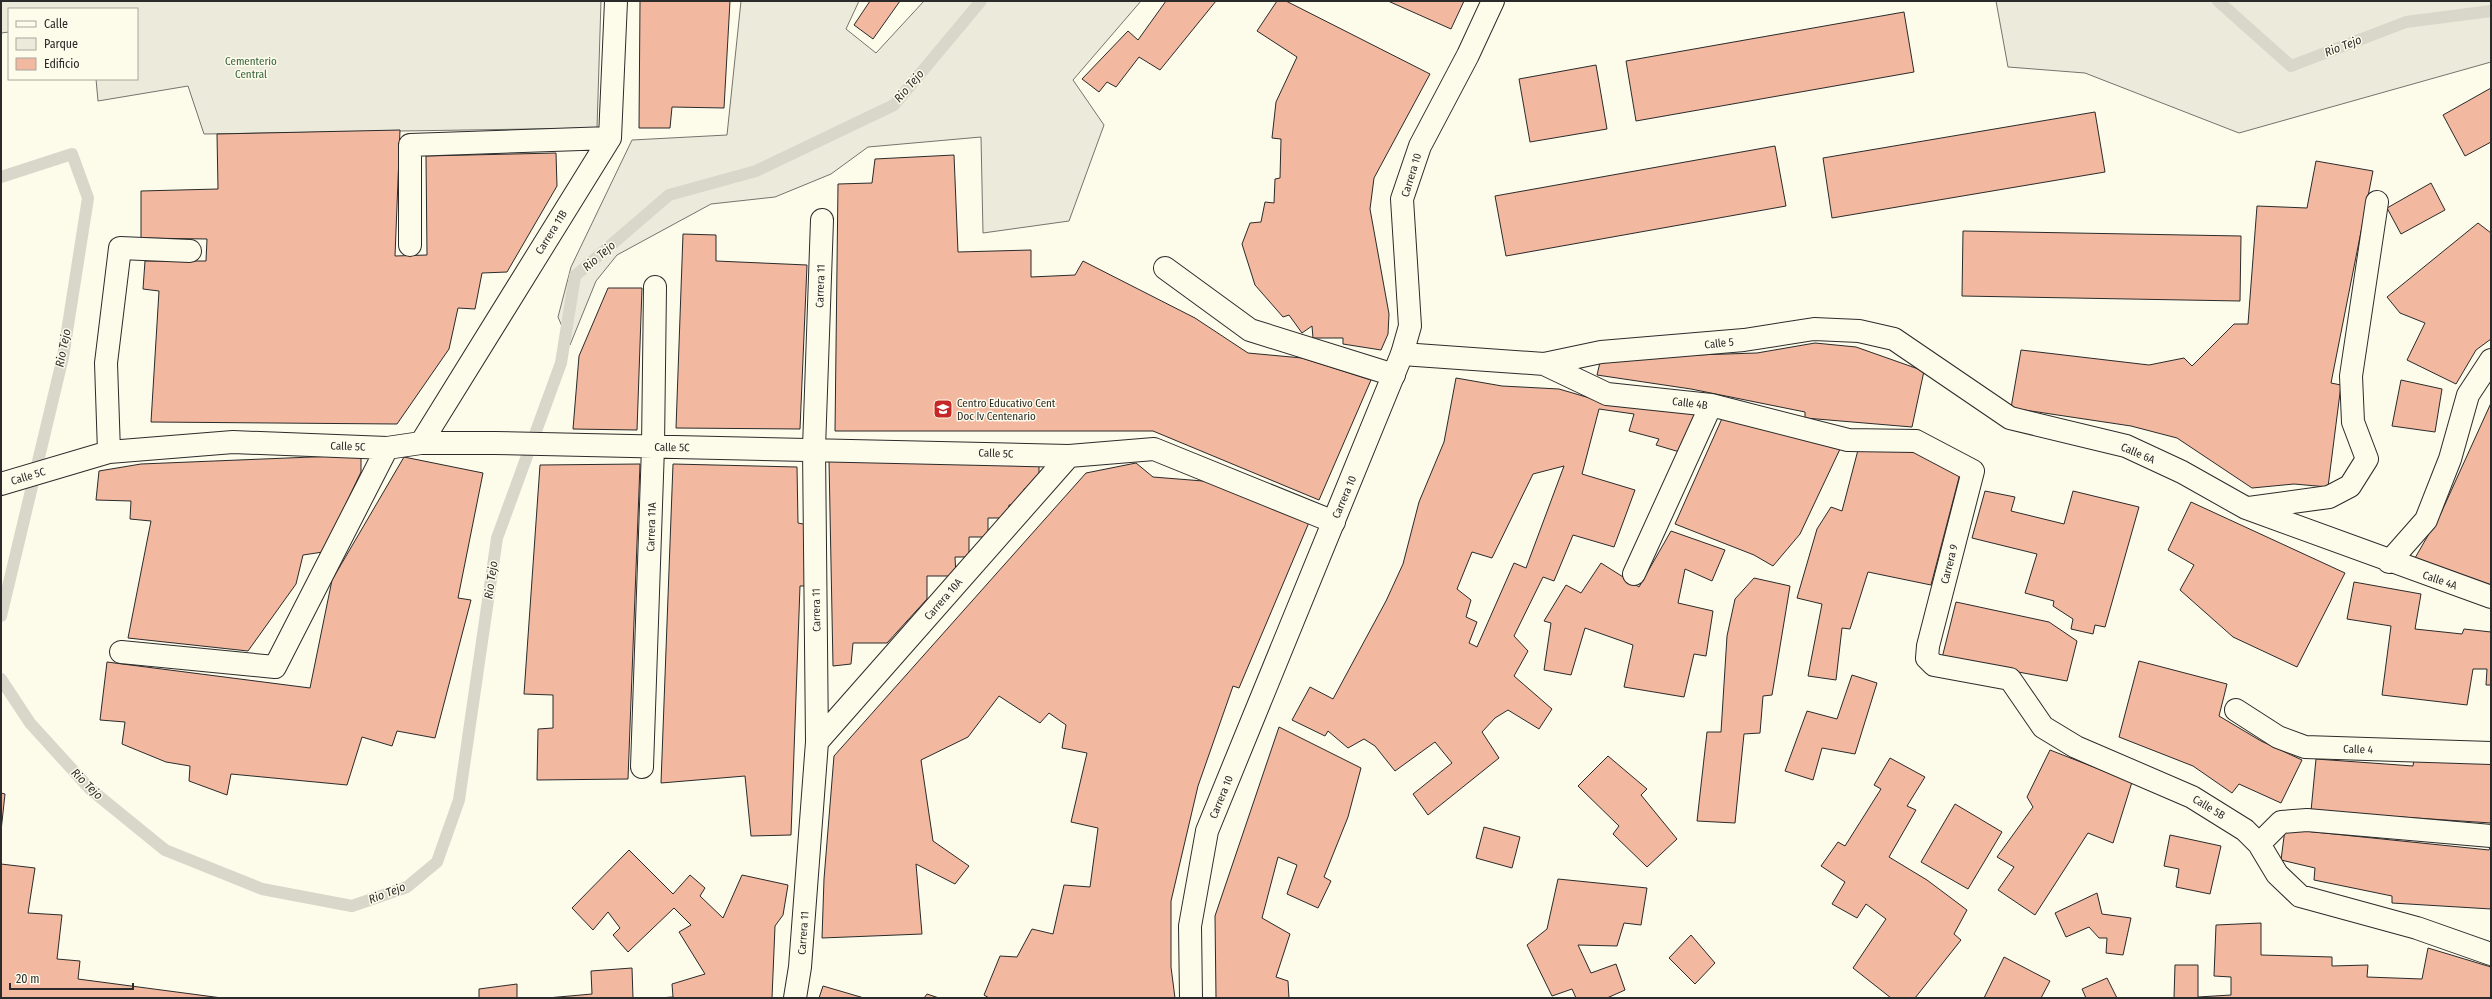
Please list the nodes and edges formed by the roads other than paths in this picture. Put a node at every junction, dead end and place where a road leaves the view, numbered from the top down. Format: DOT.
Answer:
graph roads {
  1 [pos="616,1"];
  2 [pos="1493,1"];
  3 [pos="610,138"];
  4 [pos="2377,202"];
  5 [pos="822,220"];
  6 [pos="410,245"];
  7 [pos="190,250"];
  8 [pos="1165,268"];
  9 [pos="655,287"];
  10 [pos="1894,338"];
  11 [pos="1402,354"];
  12 [pos="2491,360"];
  13 [pos="1544,364"];
  14 [pos="1394,374"];
  15 [pos="1711,405"];
  16 [pos="421,443"];
  17 [pos="653,447"];
  18 [pos="387,448"];
  19 [pos="814,448"];
  20 [pos="99,454"];
  21 [pos="1069,456"];
  22 [pos="1973,471"];
  23 [pos="3,483"];
  24 [pos="2246,508"];
  25 [pos="1334,522"];
  26 [pos="2389,562"];
  27 [pos="1634,574"];
  28 [pos="2491,598"];
  29 [pos="121,652"];
  30 [pos="1927,658"];
  31 [pos="2236,710"];
  32 [pos="818,742"];
  33 [pos="2491,753"];
  34 [pos="642,766"];
  35 [pos="2491,836"];
  36 [pos="2259,844"];
  37 [pos="2491,943"];
  38 [pos="2466,945"];
  39 [pos="2491,954"];
  40 [pos="795,998"];
  41 [pos="1191,998"];
  1 -- 3 [label="street, Carrera 11B"];
  2 -- 11 [label="street, Carrera 10"];
  3 -- 6 [label="street"];
  3 -- 16 [label="street, Carrera 11B"];
  4 -- 24 [label="street"];
  5 -- 19 [label="street, Carrera 11"];
  7 -- 20 [label="street"];
  8 -- 14 [label="street"];
  9 -- 17 [label="street, Carrera 11A"];
  10 -- 13 [label="street, Calle 5"];
  10 -- 24 [label="street, Calle 6A"];
  11 -- 13 [label="street, Calle 4B"];
  11 -- 14 [label="street, Carrera 10"];
  12 -- 26 [label="street"];
  13 -- 15 [label="street, Calle 4B"];
  14 -- 25 [label="street, Carrera 10"];
  15 -- 22 [label="street, Calle 4B"];
  15 -- 27 [label="street"];
  16 -- 17 [label="street, Calle 5C"];
  16 -- 18 [label="street, Calle 5C"];
  17 -- 19 [label="street, Calle 5C"];
  17 -- 34 [label="street, Carrera 11A"];
  18 -- 20 [label="street, Calle 5C"];
  18 -- 29 [label="street"];
  19 -- 21 [label="street, Calle 5C"];
  19 -- 32 [label="street, Carrera 11"];
  20 -- 23 [label="street, Calle 5C"];
  21 -- 25 [label="street, Calle 5C"];
  21 -- 32 [label="street, Carrera 10A"];
  22 -- 30 [label="street, Carrera 9"];
  24 -- 26 [label="street, Calle 6A"];
  25 -- 41 [label="street, Carrera 10"];
  26 -- 28 [label="street, Calle 4A"];
  30 -- 36 [label="street, Calle 5B"];
  31 -- 33 [label="street, Calle 4"];
  32 -- 40 [label="street, Carrera 11"];
  35 -- 36 [label="street"];
  36 -- 38 [label="street, Calle 5B"];
  37 -- 38 [label="street"];
  38 -- 39 [label="street, Calle 5B"];
}
